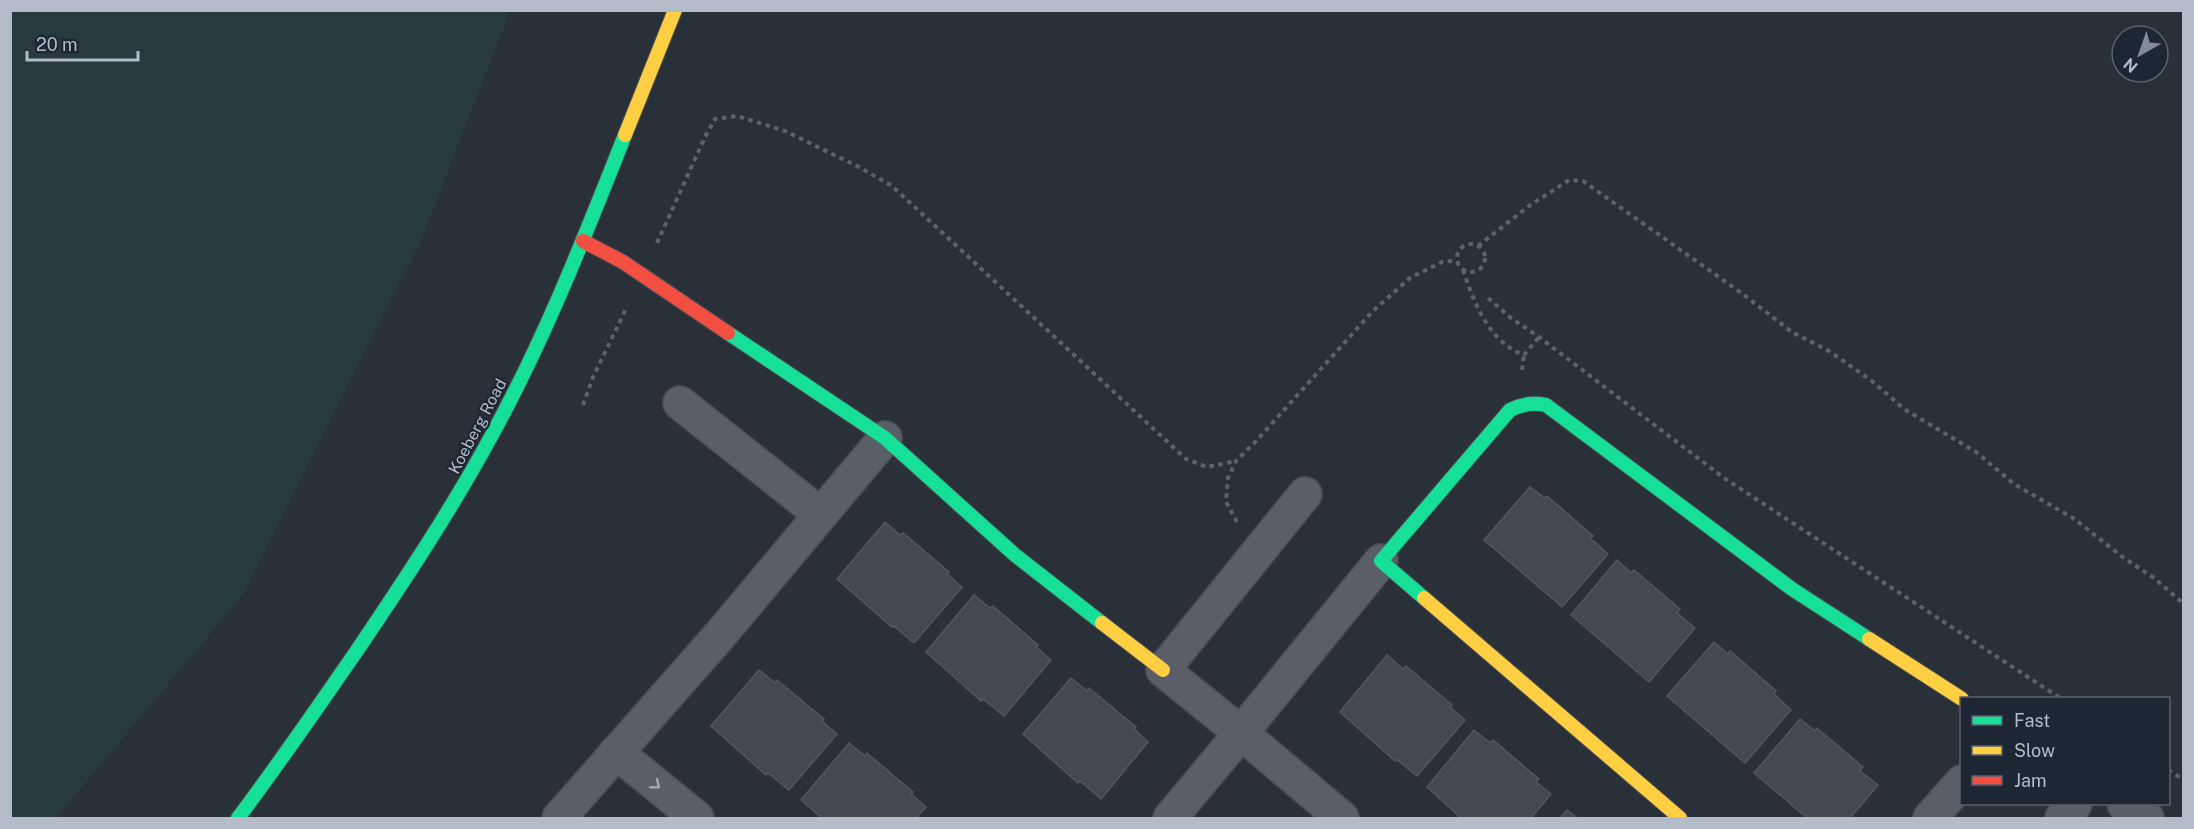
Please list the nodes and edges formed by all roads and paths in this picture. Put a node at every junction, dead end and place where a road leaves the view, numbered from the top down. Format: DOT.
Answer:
graph roads {
  1 [pos="675,10"];
  2 [pos="583,241"];
  3 [pos="1478,246"];
  4 [pos="1458,263"];
  5 [pos="1463,270"];
  6 [pos="643,276"];
  7 [pos="1488,298"];
  8 [pos="1539,337"];
  9 [pos="680,403"];
  10 [pos="583,405"];
  11 [pos="885,438"];
  12 [pos="1236,461"];
  13 [pos="1305,494"];
  14 [pos="820,514"];
  15 [pos="1264,545"];
  16 [pos="1381,561"];
  17 [pos="2184,604"];
  18 [pos="1163,670"];
  19 [pos="2057,697"];
  20 [pos="1960,698"];
  21 [pos="1241,733"];
  22 [pos="616,752"];
  23 [pos="2170,771"];
  24 [pos="2184,780"];
  25 [pos="1960,784"];
  26 [pos="2074,805"];
  27 [pos="2126,805"];
  28 [pos="238,819"];
  29 [pos="560,819"];
  30 [pos="697,819"];
  31 [pos="1170,819"];
  32 [pos="1342,819"];
  33 [pos="1680,819"];
  34 [pos="1930,819"];
  35 [pos="2062,819"];
  36 [pos="2148,819"];
  1 -- 2 [label="street, Koeberg Road"];
  2 -- 6 [label="street"];
  2 -- 28 [label="street, Koeberg Road"];
  3 -- 4 [label="path"];
  3 -- 5 [label="path"];
  3 -- 17 [label="path"];
  4 -- 5 [label="path"];
  4 -- 12 [label="path"];
  5 -- 8 [label="path"];
  6 -- 10 [label="path"];
  6 -- 11 [label="street"];
  6 -- 12 [label="path"];
  7 -- 8 [label="path"];
  8 -- 19 [label="path"];
  9 -- 14 [label="street"];
  11 -- 14 [label="street"];
  11 -- 18 [label="street"];
  12 -- 15 [label="path"];
  13 -- 15 [label="street"];
  14 -- 22 [label="street"];
  15 -- 18 [label="street"];
  16 -- 20 [label="street"];
  16 -- 21 [label="street"];
  16 -- 33 [label="street"];
  18 -- 21 [label="street"];
  21 -- 31 [label="street"];
  21 -- 32 [label="street"];
  22 -- 29 [label="street"];
  22 -- 30 [label="street, one-way"];
  23 -- 24 [label="path"];
  25 -- 34 [label="street"];
  26 -- 35 [label="street"];
  27 -- 36 [label="street"];
}
